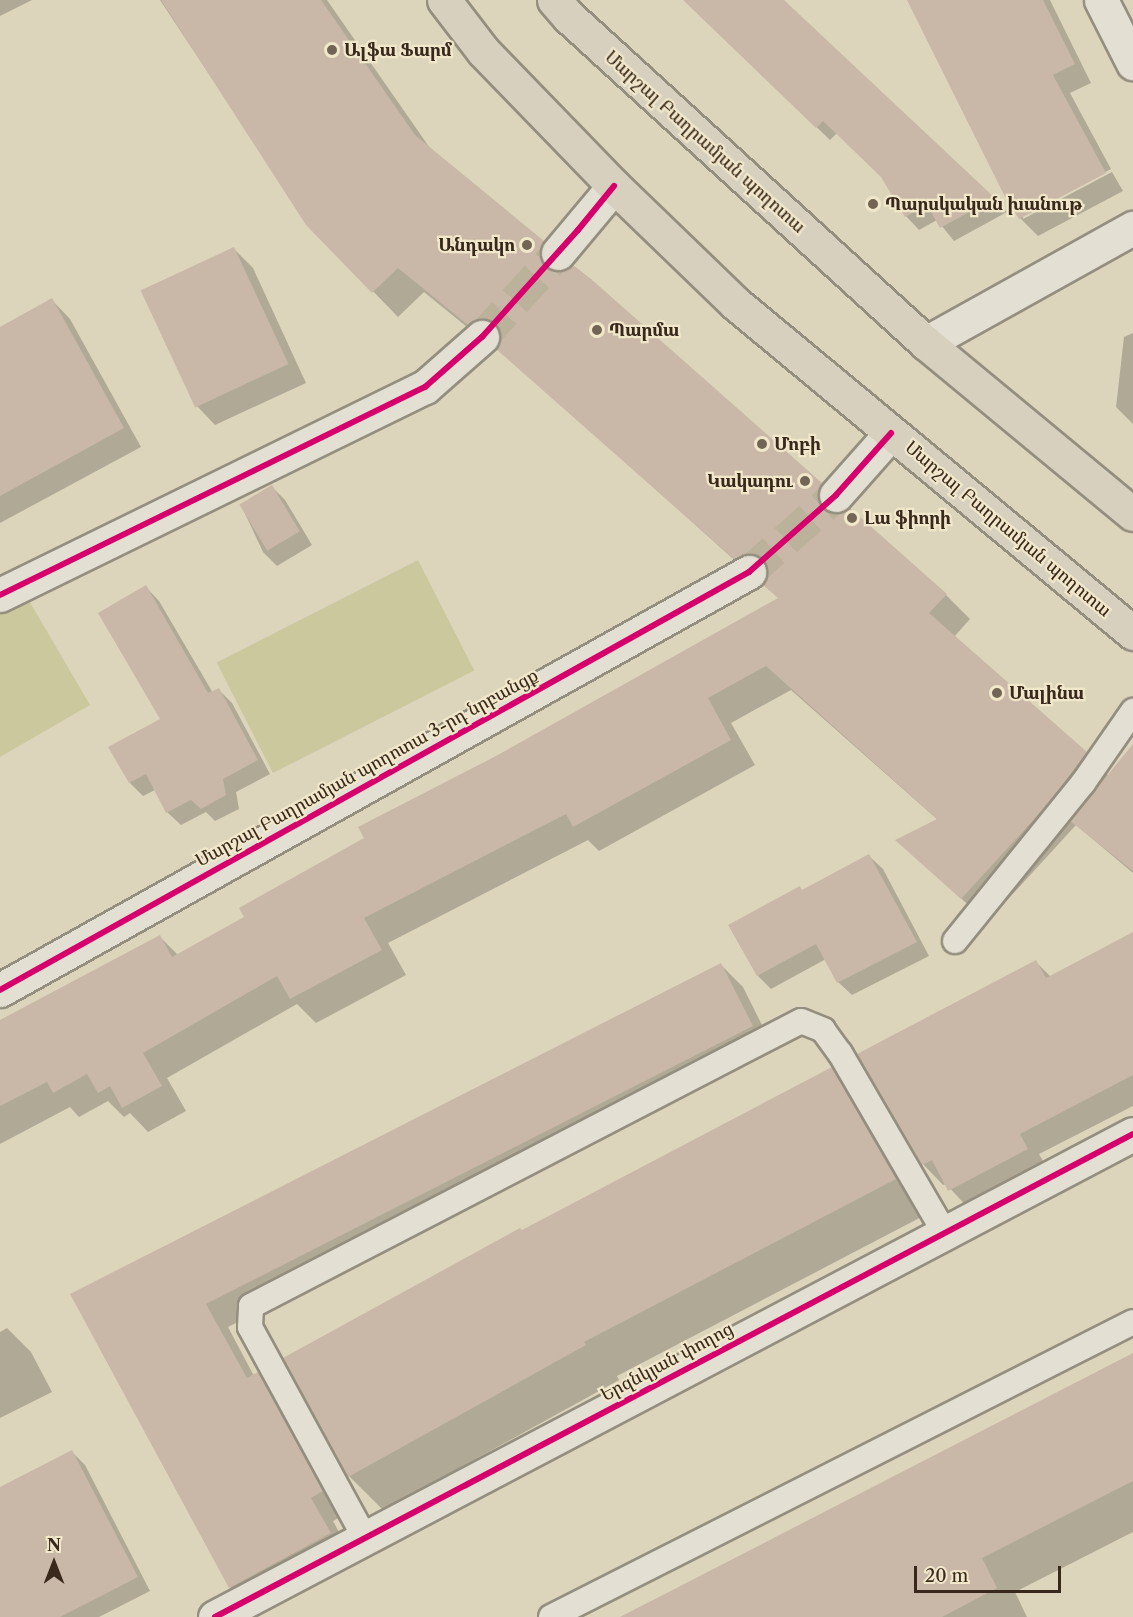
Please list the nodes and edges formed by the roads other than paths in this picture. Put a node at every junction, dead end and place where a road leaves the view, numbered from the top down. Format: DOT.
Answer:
graph roads {
  1 [pos="444,0"];
  2 [pos="554,0"];
  3 [pos="1101,0"];
  4 [pos="1133,63"];
  5 [pos="614,186"];
  6 [pos="1133,228"];
  7 [pos="558,252"];
  8 [pos="482,337"];
  9 [pos="926,343"];
  10 [pos="891,433"];
  11 [pos="836,495"];
  12 [pos="1133,514"];
  13 [pos="749,572"];
  14 [pos="0,595"];
  15 [pos="1133,633"];
  16 [pos="1133,711"];
  17 [pos="955,941"];
  18 [pos="0,990"];
  19 [pos="1133,1134"];
  20 [pos="944,1232"];
  21 [pos="1133,1322"];
  22 [pos="365,1538"];
  23 [pos="215,1617"];
  24 [pos="551,1617"];
  1 -- 5 [label="main road, Մարշալ Բաղրամյան պողոտա"];
  2 -- 9 [label="main road, Մարշալ Բաղրամյան պողոտա"];
  3 -- 4 [label="street"];
  5 -- 7 [label="street"];
  5 -- 10 [label="main road, Մարշալ Բաղրամյան պողոտա"];
  6 -- 9 [label="street"];
  8 -- 14 [label="street"];
  9 -- 12 [label="main road, Մարշալ Բաղրամյան պողոտա"];
  10 -- 11 [label="street"];
  10 -- 15 [label="main road, Մարշալ Բաղրամյան պողոտա"];
  13 -- 18 [label="street, Մարշալ Բաղրամյան պողոտա 3-րդ նրբանցք"];
  16 -- 17 [label="lane"];
  19 -- 20 [label="street, Երզնկյան փողոց"];
  20 -- 22 [label="street, Երզնկյան փողոց"];
  20 -- 22 [label="lane"];
  21 -- 24 [label="lane"];
  22 -- 23 [label="street, Երզնկյան փողոց"];
}
